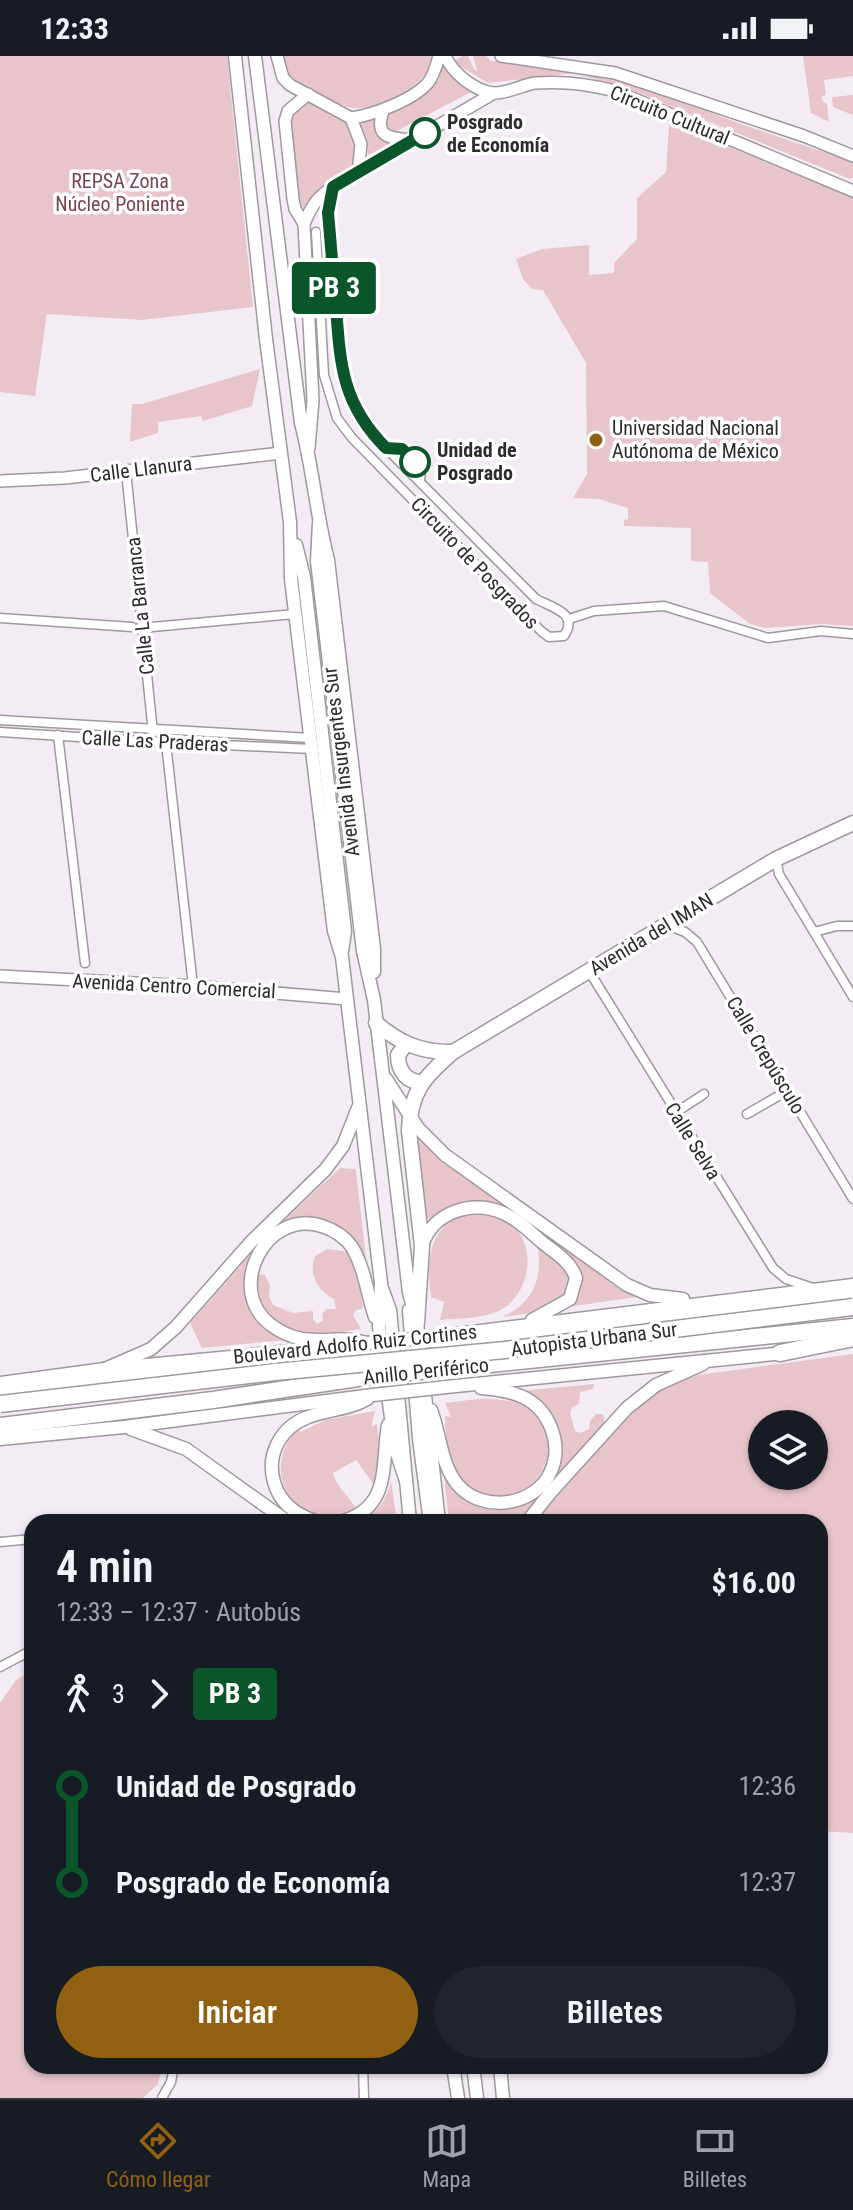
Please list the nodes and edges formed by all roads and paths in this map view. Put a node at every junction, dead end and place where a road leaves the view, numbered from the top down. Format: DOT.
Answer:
graph roads {
  1 [pos="235,56"];
  2 [pos="255,56"];
  3 [pos="277,56"];
  4 [pos="439,56"];
  5 [pos="445,56"];
  6 [pos="501,56"];
  7 [pos="494,93"];
  8 [pos="308,94"];
  9 [pos="383,111"];
  10 [pos="351,118"];
  11 [pos="412,140"];
  12 [pos="853,156"];
  13 [pos="358,174"];
  14 [pos="333,187"];
  15 [pos="853,188"];
  16 [pos="304,224"];
  17 [pos="316,232"];
  18 [pos="330,238"];
  19 [pos="378,440"];
  20 [pos="362,447"];
  21 [pos="386,448"];
  22 [pos="309,451"];
  23 [pos="281,453"];
  24 [pos="398,460"];
  25 [pos="126,471"];
  26 [pos="388,474"];
  27 [pos="0,481"];
  28 [pos="420,481"];
  29 [pos="290,522"];
  30 [pos="499,561"];
  31 [pos="486,574"];
  32 [pos="518,581"];
  33 [pos="506,594"];
  34 [pos="295,614"];
  35 [pos="0,618"];
  36 [pos="569,619"];
  37 [pos="136,627"];
  38 [pos="853,634"];
  39 [pos="0,720"];
  40 [pos="153,729"];
  41 [pos="0,732"];
  42 [pos="58,735"];
  43 [pos="155,742"];
  44 [pos="166,743"];
  45 [pos="310,743"];
  46 [pos="853,823"];
  47 [pos="770,862"];
  48 [pos="667,925"];
  49 [pos="853,926"];
  50 [pos="814,932"];
  51 [pos="342,957"];
  52 [pos="85,963"];
  53 [pos="589,971"];
  54 [pos="0,976"];
  55 [pos="193,986"];
  56 [pos="853,997"];
  57 [pos="347,999"];
  58 [pos="376,1023"];
  59 [pos="406,1044"];
  60 [pos="453,1052"];
  61 [pos="383,1074"];
  62 [pos="423,1082"];
  63 [pos="787,1091"];
  64 [pos="704,1094"];
  65 [pos="359,1105"];
  66 [pos="675,1113"];
  67 [pos="747,1114"];
  68 [pos="409,1115"];
  69 [pos="853,1199"];
  70 [pos="422,1246"];
  71 [pos="381,1283"];
  72 [pos="853,1285"];
  73 [pos="816,1289"];
  74 [pos="409,1292"];
  75 [pos="853,1297"];
  76 [pos="702,1302"];
  77 [pos="853,1307"];
  78 [pos="853,1317"];
  79 [pos="417,1323"];
  80 [pos="379,1327"];
  81 [pos="513,1327"];
  82 [pos="853,1327"];
  83 [pos="853,1338"];
  84 [pos="435,1341"];
  85 [pos="367,1346"];
  86 [pos="853,1346"];
  87 [pos="780,1353"];
  88 [pos="714,1359"];
  89 [pos="236,1367"];
  90 [pos="105,1369"];
  91 [pos="82,1374"];
  92 [pos="0,1383"];
  93 [pos="462,1386"];
  94 [pos="0,1394"];
  95 [pos="373,1395"];
  96 [pos="426,1399"];
  97 [pos="0,1404"];
  98 [pos="0,1412"];
  99 [pos="390,1414"];
  100 [pos="124,1427"];
  101 [pos="0,1429"];
  102 [pos="0,1439"];
  103 [pos="406,1481"];
  104 [pos="277,1514"];
  105 [pos="301,1514"];
  106 [pos="359,1514"];
  107 [pos="409,1514"];
  108 [pos="429,1514"];
  109 [pos="438,1514"];
  110 [pos="534,1514"];
  111 [pos="24,1540"];
  112 [pos="0,1542"];
  113 [pos="24,1654"];
  114 [pos="0,1667"];
  115 [pos="172,2074"];
  116 [pos="363,2074"];
  117 [pos="454,2074"];
  118 [pos="474,2074"];
  119 [pos="501,2074"];
  120 [pos="162,2098"];
  121 [pos="364,2098"];
  122 [pos="458,2098"];
  123 [pos="477,2098"];
  124 [pos="503,2098"];
  1 -- 23 [label="main road, Avenida Insurgentes Sur"];
  2 -- 22 [label="main road, Avenida Insurgentes Sur"];
  3 -- 8 [label="street"];
  4 -- 9 [label="street"];
  5 -- 7 [label="street"];
  6 -- 12 [label="street, Circuito Cultural"];
  7 -- 11 [label="street, Circuito Cultural"];
  7 -- 15 [label="street, Circuito Cultural"];
  8 -- 10 [label="street"];
  8 -- 16 [label="street"];
  9 -- 10 [label="street"];
  9 -- 11 [label="street"];
  10 -- 13 [label="street"];
  11 -- 13 [label="street, Circuito Cultural"];
  13 -- 14 [label="street, Circuito Cultural"];
  14 -- 16 [label="street"];
  14 -- 18 [label="street, Circuito de Posgrados"];
  16 -- 17 [label="street"];
  16 -- 22 [label="street"];
  17 -- 18 [label="street"];
  17 -- 20 [label="street, Circuito de Posgrados"];
  18 -- 19 [label="street, Circuito de Posgrados"];
  19 -- 20 [label="street"];
  19 -- 21 [label="street, Circuito de Posgrados"];
  20 -- 26 [label="street, Circuito de Posgrados"];
  21 -- 24 [label="street, Circuito de Posgrados"];
  21 -- 28 [label="street"];
  22 -- 58 [label="main road, Avenida Insurgentes Sur"];
  23 -- 25 [label="street, Calle Llanura"];
  23 -- 29 [label="main road, Avenida Insurgentes Sur"];
  24 -- 26 [label="street"];
  24 -- 28 [label="street, Circuito de Posgrados"];
  25 -- 27 [label="street, Calle Llanura"];
  25 -- 37 [label="street, Calle La Barranca"];
  26 -- 31 [label="street, Circuito de Posgrados"];
  28 -- 30 [label="street, Circuito de Posgrados"];
  29 -- 34 [label="main road, Avenida Insurgentes Sur"];
  29 -- 51 [label="main road, Avenida Insurgentes Sur"];
  30 -- 31 [label="street"];
  30 -- 32 [label="street, Circuito de Posgrados"];
  31 -- 33 [label="street, Circuito de Posgrados"];
  32 -- 33 [label="street"];
  32 -- 36 [label="street, Circuito de Posgrados"];
  33 -- 36 [label="street, Circuito de Posgrados"];
  34 -- 37 [label="street"];
  34 -- 45 [label="main road, Avenida Insurgentes Sur"];
  35 -- 37 [label="street"];
  36 -- 38 [label="street"];
  37 -- 40 [label="street, Calle La Barranca"];
  39 -- 40 [label="street, Calle Las Praderas"];
  40 -- 43 [label="street, Calle La Barranca"];
  40 -- 45 [label="street, Calle Las Praderas"];
  41 -- 42 [label="street, Calle Las Praderas"];
  42 -- 43 [label="street, Calle Las Praderas"];
  42 -- 52 [label="street"];
  43 -- 44 [label="street, Calle Las Praderas"];
  44 -- 45 [label="street, Calle Las Praderas"];
  44 -- 55 [label="street"];
  45 -- 51 [label="main road, Avenida Insurgentes Sur"];
  46 -- 47 [label="main road, Avenida del IMAN"];
  47 -- 48 [label="main road, Avenida del IMAN"];
  47 -- 50 [label="street"];
  48 -- 53 [label="main road, Avenida del IMAN"];
  48 -- 63 [label="street, Calle Crepúsculo"];
  49 -- 50 [label="street"];
  50 -- 56 [label="street"];
  51 -- 57 [label="main road, Avenida Insurgentes Sur"];
  53 -- 60 [label="main road, Avenida del IMAN"];
  53 -- 66 [label="street, Calle Selva"];
  54 -- 55 [label="street, Avenida Centro Comercial"];
  55 -- 57 [label="street, Avenida Centro Comercial"];
  57 -- 65 [label="main road, Avenida Insurgentes Sur"];
  58 -- 59 [label="main road"];
  58 -- 61 [label="main road, Avenida Insurgentes Sur"];
  59 -- 60 [label="main road"];
  59 -- 62 [label="main road"];
  60 -- 62 [label="main road, Avenida del IMAN"];
  61 -- 68 [label="main road"];
  61 -- 74 [label="main road, Avenida Insurgentes Sur"];
  62 -- 68 [label="main road, Avenida del IMAN"];
  63 -- 67 [label="street"];
  63 -- 69 [label="street, Calle Crepúsculo"];
  64 -- 66 [label="street"];
  65 -- 71 [label="main road, Avenida Insurgentes Sur"];
  65 -- 90 [label="main road"];
  66 -- 73 [label="street, Calle Selva"];
  68 -- 70 [label="main road, Avenida del IMAN"];
  68 -- 76 [label="main road"];
  70 -- 79 [label="main road, Avenida del IMAN"];
  70 -- 81 [label="main road"];
  71 -- 80 [label="main road, Avenida Insurgentes Sur"];
  71 -- 103 [label="main road, Avenida Insurgentes Sur"];
  72 -- 73 [label="main road, Boulevard Adolfo Ruiz Cortines"];
  73 -- 76 [label="main road, Boulevard Adolfo Ruiz Cortines"];
  74 -- 79 [label="main road, Avenida Insurgentes Sur"];
  74 -- 108 [label="main road, Avenida Insurgentes Sur"];
  75 -- 84 [label="highway, Anillo Periférico"];
  76 -- 81 [label="main road, Boulevard Adolfo Ruiz Cortines"];
  77 -- 97 [label="highway, Autopista Urbana Sur, bridge"];
  78 -- 98 [label="highway, Autopista Urbana Sur, bridge"];
  79 -- 96 [label="main road, Avenida Insurgentes Sur"];
  80 -- 85 [label="main road"];
  80 -- 99 [label="main road, Avenida Insurgentes Sur"];
  81 -- 84 [label="main road, Boulevard Adolfo Ruiz Cortines"];
  82 -- 101 [label="highway, Anillo Periférico, bridge"];
  83 -- 87 [label="highway"];
  84 -- 85 [label="highway, Anillo Periférico"];
  85 -- 89 [label="highway, Anillo Periférico"];
  85 -- 90 [label="main road, Boulevard Adolfo Ruiz Cortines"];
  86 -- 87 [label="main road"];
  87 -- 88 [label="main road"];
  88 -- 93 [label="main road"];
  88 -- 110 [label="main road"];
  89 -- 91 [label="highway"];
  89 -- 94 [label="highway, Anillo Periférico"];
  90 -- 91 [label="main road, Boulevard Adolfo Ruiz Cortines"];
  91 -- 92 [label="main road, Boulevard Adolfo Ruiz Cortines"];
  93 -- 95 [label="main road, bridge"];
  93 -- 96 [label="main road"];
  95 -- 100 [label="main road"];
  95 -- 105 [label="main road"];
  96 -- 109 [label="main road, Avenida Insurgentes Sur"];
  99 -- 103 [label="main road, Avenida Insurgentes Sur"];
  99 -- 106 [label="main road"];
  100 -- 102 [label="main road"];
  100 -- 104 [label="main road"];
  103 -- 107 [label="main road, Avenida Insurgentes Sur"];
  111 -- 112 [label="street"];
  113 -- 114 [label="street"];
  115 -- 120 [label="street"];
  116 -- 121 [label="street"];
  117 -- 122 [label="main road"];
  118 -- 123 [label="main road"];
  119 -- 124 [label="main road"];
}
